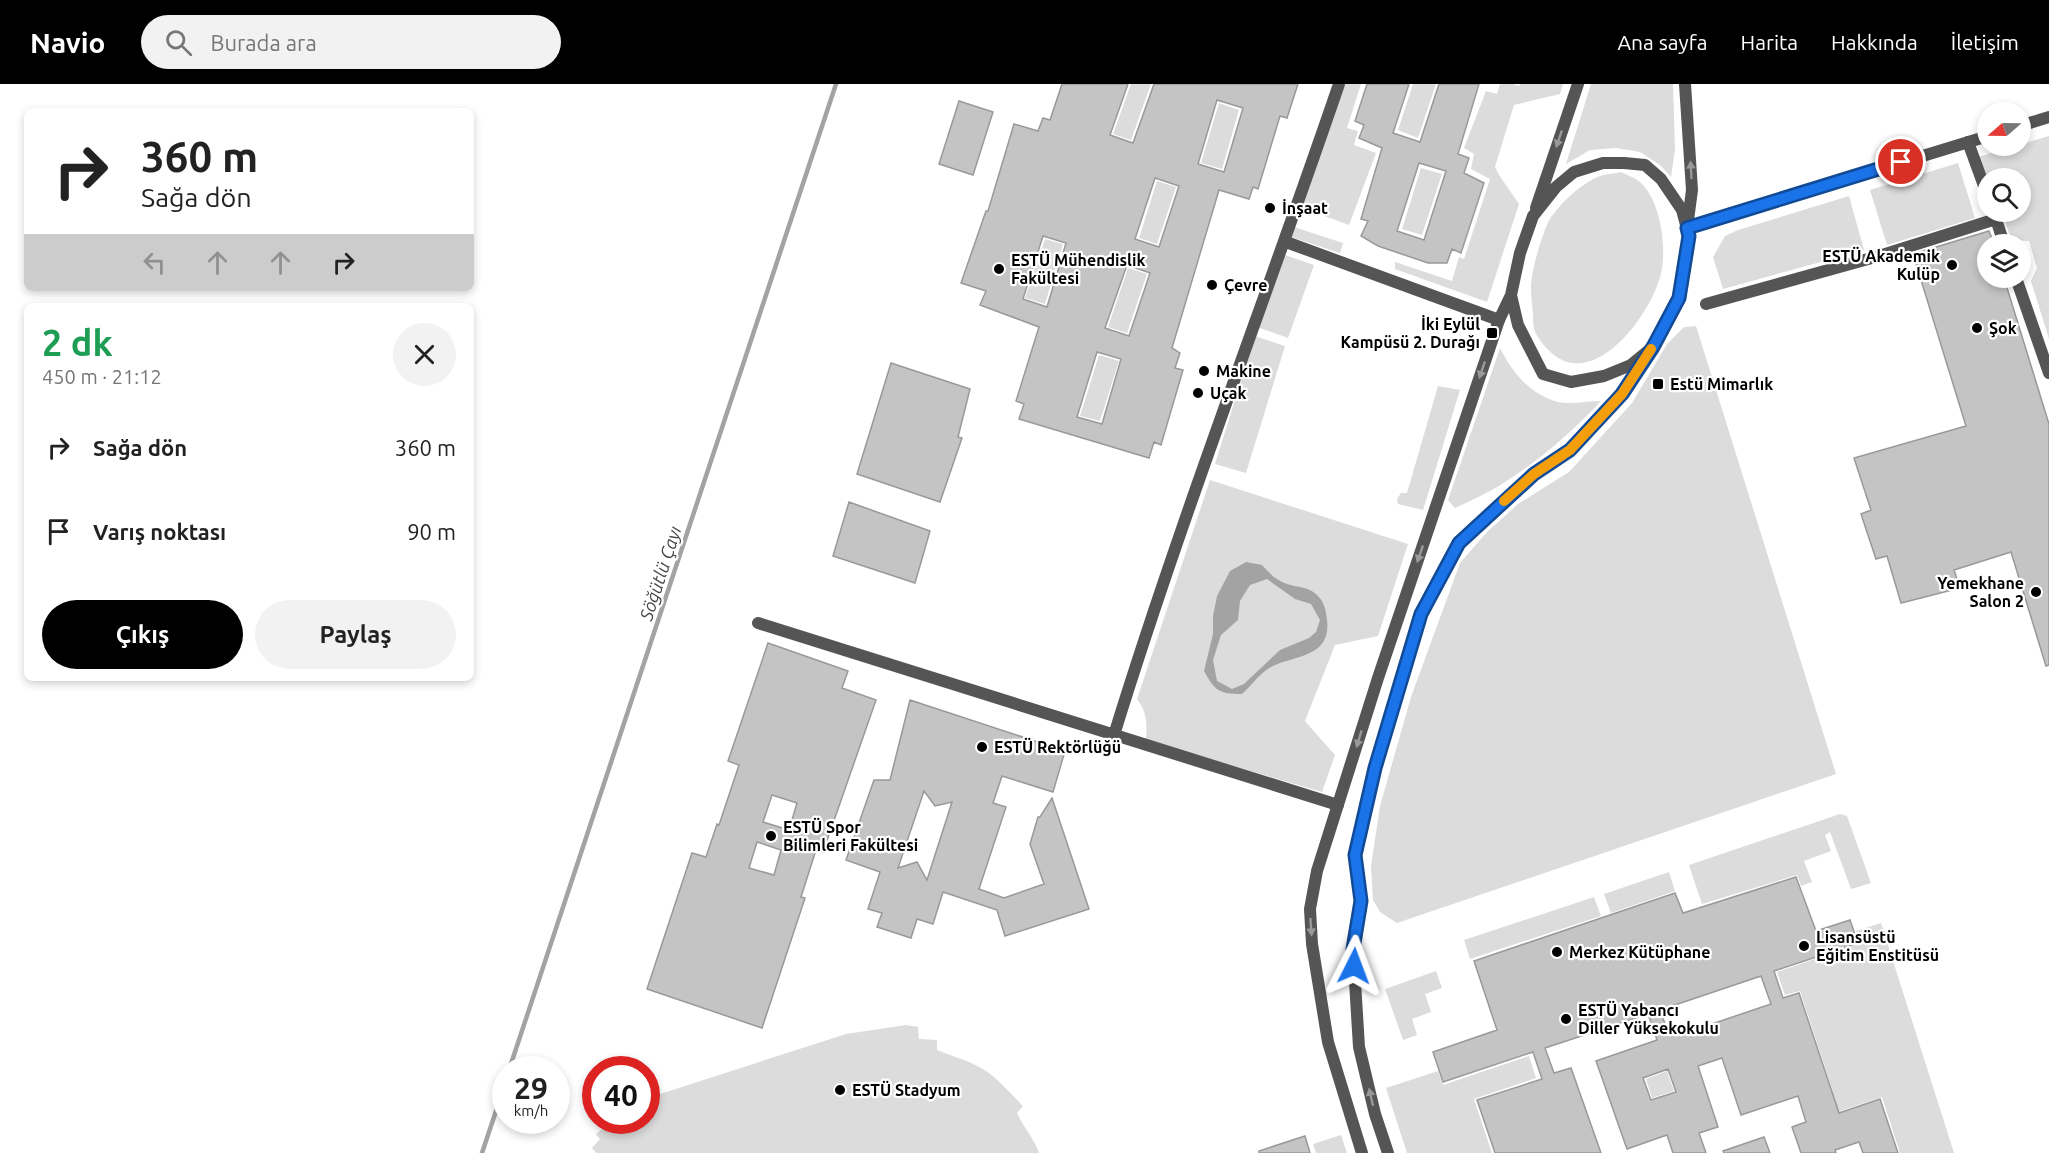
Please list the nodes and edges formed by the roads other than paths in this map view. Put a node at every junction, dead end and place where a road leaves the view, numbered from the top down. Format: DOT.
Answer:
graph roads {
  1 [pos="1339,84"];
  2 [pos="1578,84"];
  3 [pos="1685,84"];
  4 [pos="2049,117"];
  5 [pos="2031,123"];
  6 [pos="1977,139"];
  7 [pos="1968,142"];
  8 [pos="1977,168"];
  9 [pos="1533,216"];
  10 [pos="1977,221"];
  11 [pos="1687,228"];
  12 [pos="1286,242"];
  13 [pos="2019,288"];
  14 [pos="1510,295"];
  15 [pos="1706,304"];
  16 [pos="1499,320"];
  17 [pos="1653,347"];
  18 [pos="2049,373"];
  19 [pos="758,622"];
  20 [pos="1114,735"];
  21 [pos="1338,805"];
  22 [pos="1362,1153"];
  23 [pos="1388,1153"];
  1 -- 12 [label="street"];
  2 -- 9 [label="street, one-way"];
  11 -- 3 [label="street, one-way"];
  4 -- 5 [label="street"];
  6 -- 7 [label="street"];
  7 -- 8 [label="street"];
  7 -- 11 [label="street"];
  9 -- 11 [label="street"];
  9 -- 14 [label="street"];
  10 -- 15 [label="street"];
  11 -- 17 [label="street"];
  12 -- 16 [label="street"];
  12 -- 20 [label="street"];
  13 -- 18 [label="street"];
  14 -- 16 [label="street"];
  14 -- 17 [label="street"];
  16 -- 21 [label="street, one-way"];
  23 -- 17 [label="street, one-way"];
  19 -- 20 [label="street"];
  20 -- 21 [label="street"];
  21 -- 22 [label="street, one-way"];
}
